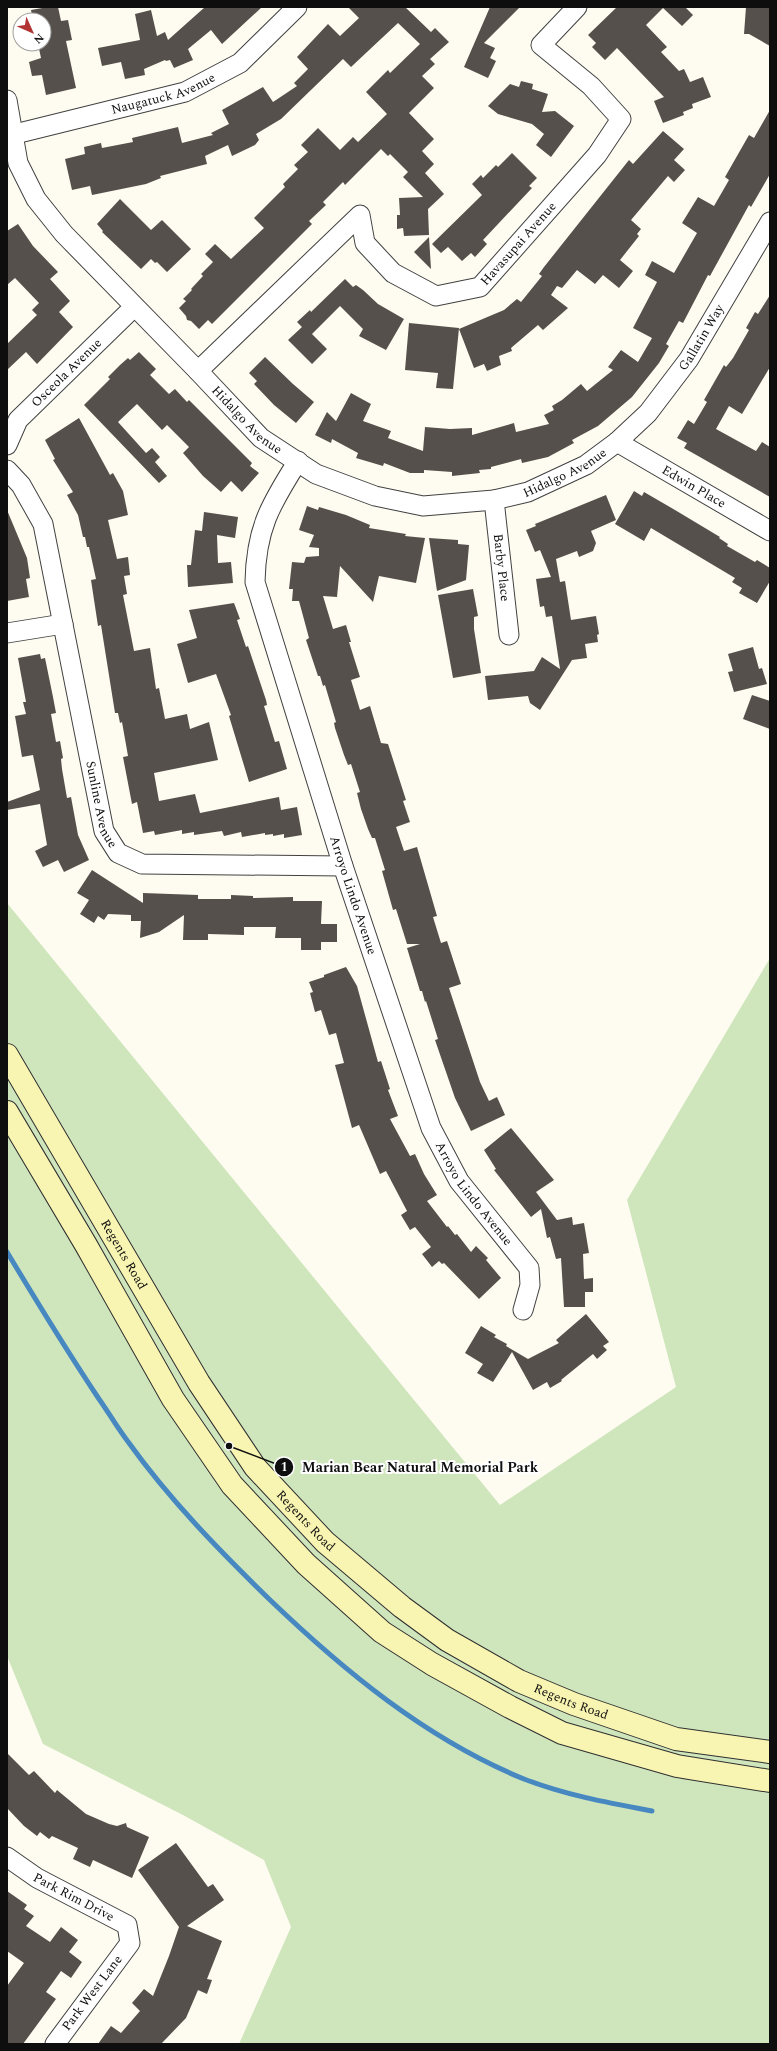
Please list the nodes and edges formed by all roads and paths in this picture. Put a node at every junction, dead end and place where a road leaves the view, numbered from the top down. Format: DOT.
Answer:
graph roads {
  1 [pos="296,7"];
  2 [pos="577,7"];
  3 [pos="7,100"];
  4 [pos="11,135"];
  5 [pos="770,222"];
  6 [pos="134,307"];
  7 [pos="198,371"];
  8 [pos="617,442"];
  9 [pos="7,445"];
  10 [pos="298,461"];
  11 [pos="7,470"];
  12 [pos="494,500"];
  13 [pos="770,531"];
  14 [pos="63,624"];
  15 [pos="7,633"];
  16 [pos="509,635"];
  17 [pos="343,866"];
  18 [pos="7,1055"];
  19 [pos="7,1112"];
  20 [pos="523,1310"];
  21 [pos="770,1752"];
  22 [pos="770,1781"];
  23 [pos="7,1857"];
  24 [pos="130,1943"];
  25 [pos="55,2044"];
  1 -- 4 [label="street, Naugatuck Avenue"];
  2 -- 7 [label="street, Havasupai Avenue"];
  3 -- 4 [label="street, Hidalgo Avenue"];
  4 -- 6 [label="street, Hidalgo Avenue"];
  5 -- 8 [label="street, Gallatin Way"];
  6 -- 7 [label="street, Hidalgo Avenue"];
  6 -- 9 [label="street, Osceola Avenue"];
  7 -- 10 [label="street, Hidalgo Avenue"];
  8 -- 12 [label="street, Hidalgo Avenue"];
  8 -- 13 [label="street, Edwin Place"];
  10 -- 12 [label="street, Hidalgo Avenue"];
  10 -- 17 [label="street, Arroyo Lindo Avenue"];
  11 -- 14 [label="street"];
  12 -- 16 [label="street, Barby Place"];
  14 -- 15 [label="street"];
  14 -- 17 [label="street, Sunline Avenue"];
  17 -- 20 [label="street, Arroyo Lindo Avenue"];
  18 -- 21 [label="main road, Regents Road"];
  19 -- 22 [label="main road"];
  23 -- 24 [label="street, Park Rim Drive"];
  24 -- 25 [label="street, Park West Lane"];
}
